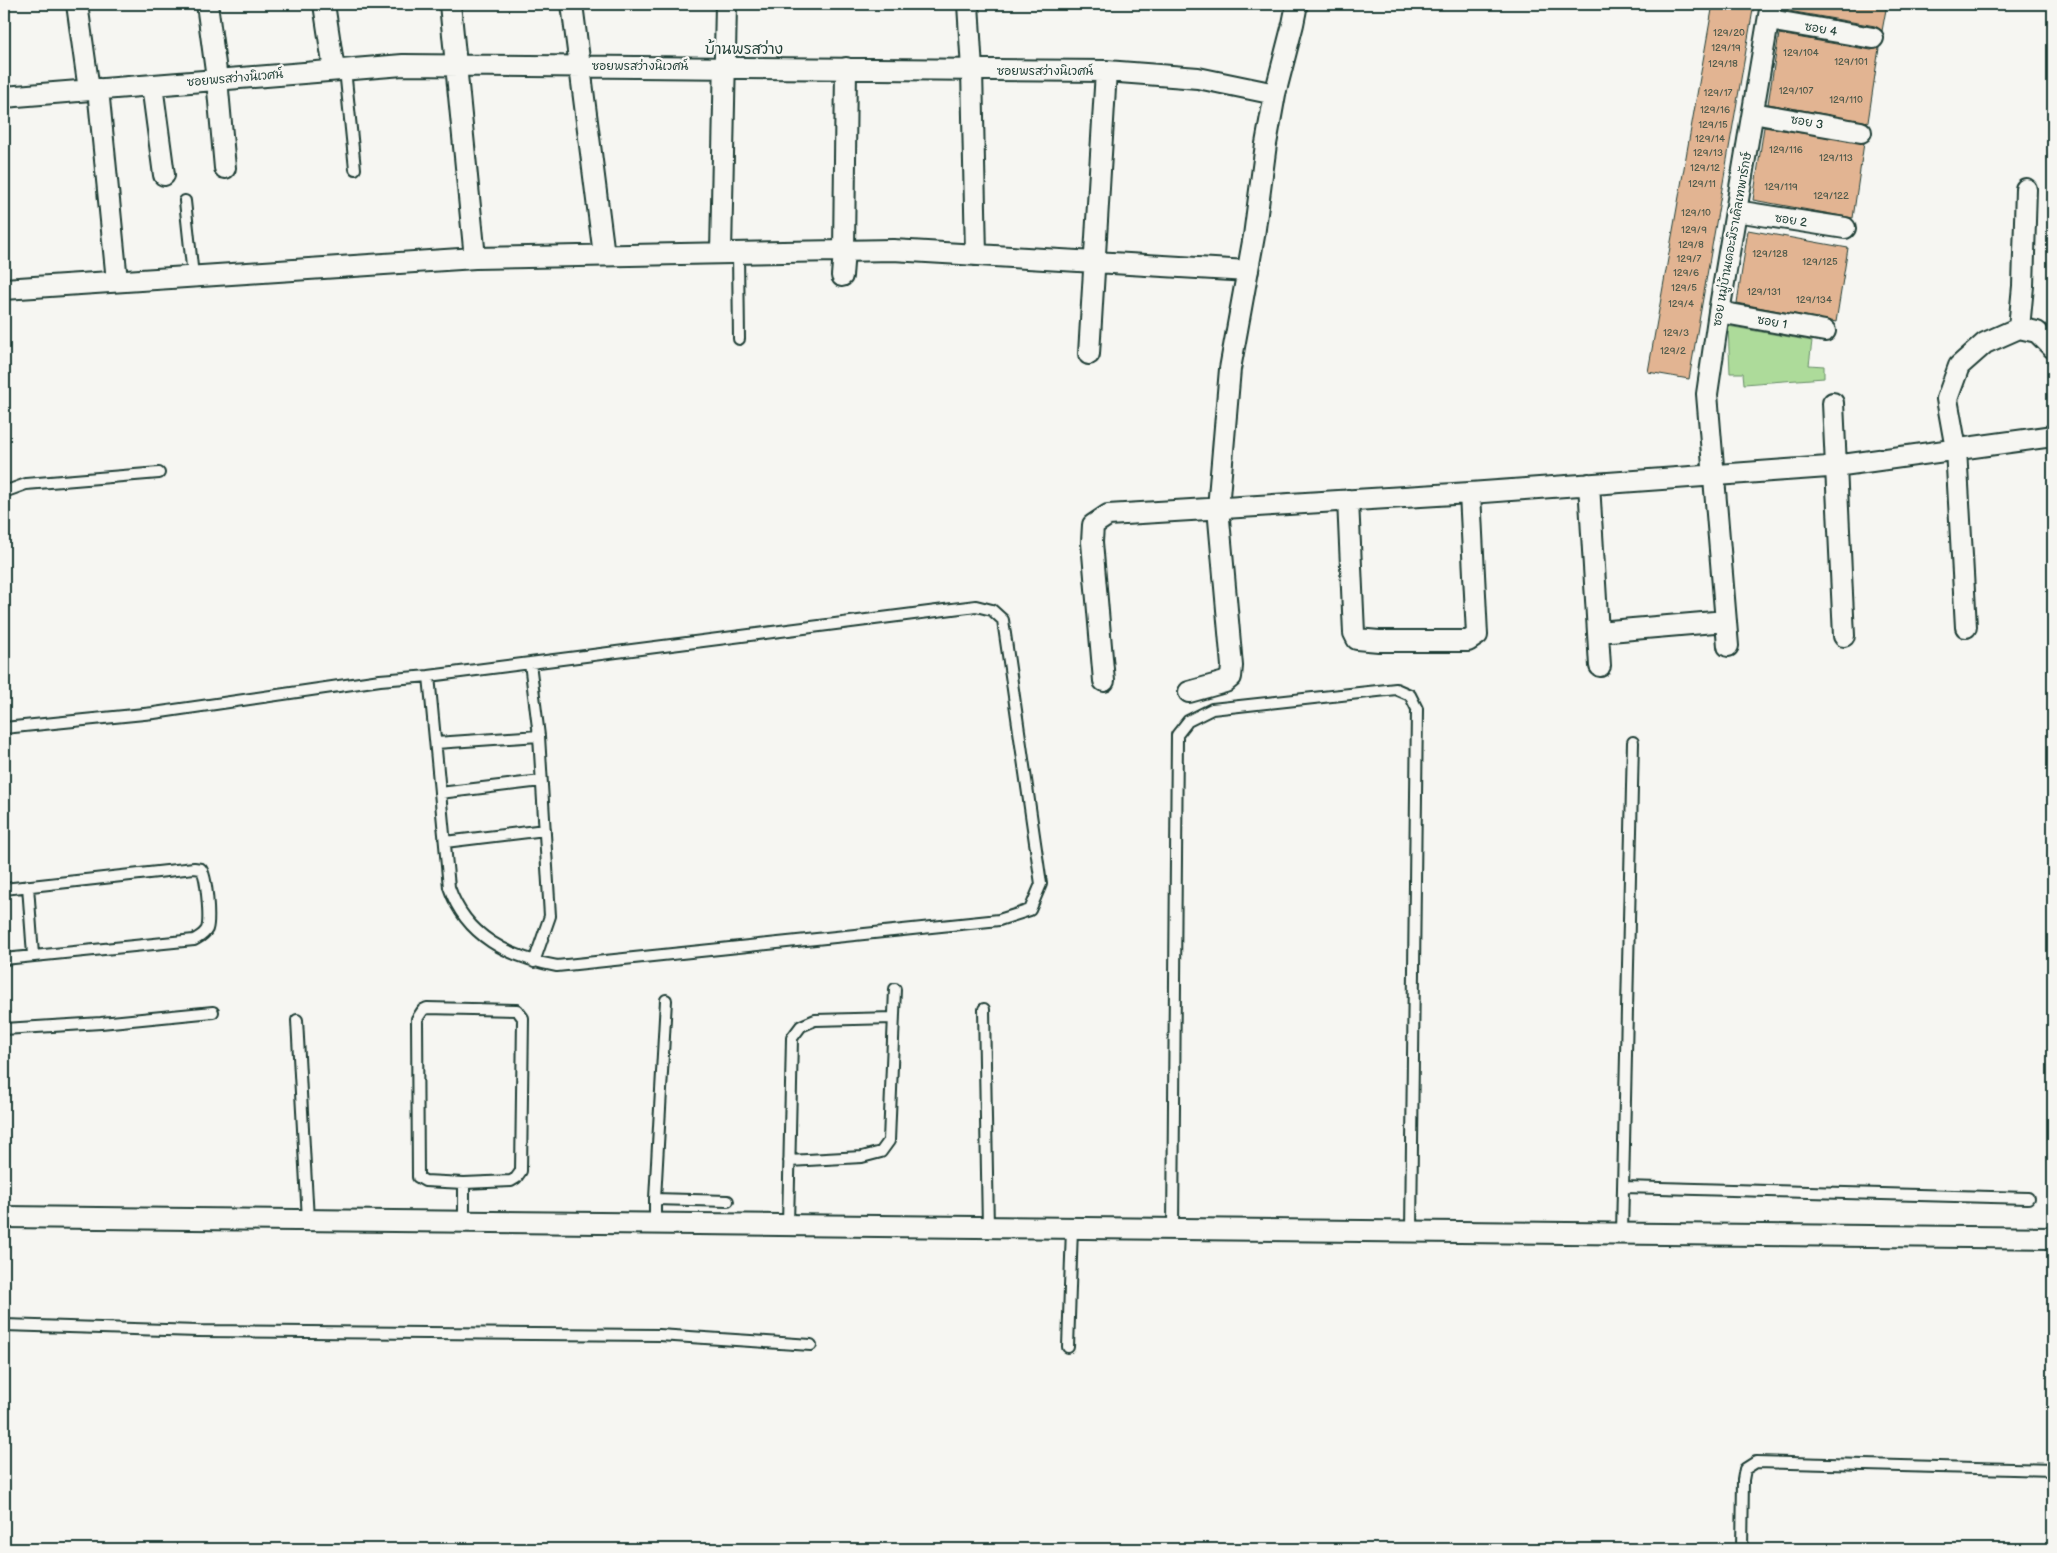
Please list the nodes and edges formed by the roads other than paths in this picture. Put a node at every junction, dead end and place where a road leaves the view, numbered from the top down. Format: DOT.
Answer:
graph roads {
  1 [pos="77,4"];
  2 [pos="207,4"];
  3 [pos="324,4"];
  4 [pos="450,4"];
  5 [pos="572,4"];
  6 [pos="726,4"];
  7 [pos="968,4"];
  8 [pos="1296,4"];
  9 [pos="1770,12"];
  10 [pos="1874,38"];
  11 [pos="458,65"];
  12 [pos="580,66"];
  13 [pos="726,67"];
  14 [pos="846,68"];
  15 [pos="339,70"];
  16 [pos="972,70"];
  17 [pos="1106,71"];
  18 [pos="217,79"];
  19 [pos="152,85"];
  20 [pos="94,90"];
  21 [pos="1275,94"];
  22 [pos="4,97"];
  23 [pos="1754,113"];
  24 [pos="1861,132"];
  25 [pos="225,168"];
  26 [pos="355,169"];
  27 [pos="164,175"];
  28 [pos="2026,189"];
  29 [pos="185,201"];
  30 [pos="1736,211"];
  31 [pos="1845,228"];
  32 [pos="844,251"];
  33 [pos="730,253"];
  34 [pos="604,255"];
  35 [pos="976,255"];
  36 [pos="475,258"];
  37 [pos="1095,262"];
  38 [pos="1248,271"];
  39 [pos="193,276"];
  40 [pos="842,276"];
  41 [pos="117,281"];
  42 [pos="4,289"];
  43 [pos="1719,312"];
  44 [pos="2037,329"];
  45 [pos="1826,331"];
  46 [pos="739,339"];
  47 [pos="2053,348"];
  48 [pos="1089,354"];
  49 [pos="1833,403"];
  50 [pos="2053,436"];
  51 [pos="1956,449"];
  52 [pos="1835,466"];
  53 [pos="159,473"];
  54 [pos="1713,475"];
  55 [pos="1588,484"];
  56 [pos="4,492"];
  57 [pos="1470,493"];
  58 [pos="1348,500"];
  59 [pos="1218,508"];
  60 [pos="1726,622"];
  61 [pos="1966,627"];
  62 [pos="1598,632"];
  63 [pos="1844,636"];
  64 [pos="1728,646"];
  65 [pos="530,663"];
  66 [pos="1600,666"];
  67 [pos="429,676"];
  68 [pos="1104,681"];
  69 [pos="1189,692"];
  70 [pos="4,728"];
  71 [pos="539,736"];
  72 [pos="1634,742"];
  73 [pos="436,743"];
  74 [pos="541,781"];
  75 [pos="440,793"];
  76 [pos="545,830"];
  77 [pos="445,842"];
  78 [pos="28,886"];
  79 [pos="4,889"];
  80 [pos="33,955"];
  81 [pos="4,959"];
  82 [pos="534,962"];
  83 [pos="895,989"];
  84 [pos="666,1000"];
  85 [pos="984,1009"];
  86 [pos="213,1012"];
  87 [pos="893,1018"];
  88 [pos="297,1020"];
  89 [pos="4,1029"];
  90 [pos="789,1161"];
  91 [pos="464,1183"];
  92 [pos="1624,1188"];
  93 [pos="2028,1198"];
  94 [pos="655,1199"];
  95 [pos="728,1201"];
  96 [pos="4,1217"];
  97 [pos="308,1220"];
  98 [pos="464,1222"];
  99 [pos="655,1223"];
  100 [pos="788,1225"];
  101 [pos="988,1227"];
  102 [pos="1072,1228"];
  103 [pos="1173,1229"];
  104 [pos="1411,1231"];
  105 [pos="1622,1233"];
  106 [pos="2053,1238"];
  107 [pos="4,1325"];
  108 [pos="811,1345"];
  109 [pos="1068,1347"];
  110 [pos="2053,1470"];
  111 [pos="1742,1549"];
  1 -- 20 [label="street"];
  2 -- 18 [label="street"];
  3 -- 15 [label="street"];
  4 -- 11 [label="street"];
  5 -- 12 [label="street"];
  6 -- 13 [label="street"];
  7 -- 16 [label="street"];
  8 -- 21 [label="street"];
  9 -- 10 [label="street, ซอย 4"];
  9 -- 23 [label="street, ซอย หมู่บ้านเดอะมิราเคิลเทพารักษ์"];
  11 -- 12 [label="street, ซอยพรสว่างนิเวศน์"];
  11 -- 15 [label="street, ซอยพรสว่างนิเวศน์"];
  11 -- 36 [label="street"];
  12 -- 13 [label="street, ซอยพรสว่างนิเวศน์"];
  12 -- 34 [label="street"];
  13 -- 14 [label="street, ซอยพรสว่างนิเวศน์"];
  13 -- 33 [label="street"];
  14 -- 16 [label="street, ซอยพรสว่างนิเวศน์"];
  14 -- 32 [label="street"];
  15 -- 18 [label="street, ซอยพรสว่างนิเวศน์"];
  15 -- 26 [label="lane"];
  16 -- 17 [label="street, ซอยพรสว่างนิเวศน์"];
  16 -- 35 [label="street"];
  17 -- 21 [label="street, ซอยพรสว่างนิเวศน์"];
  17 -- 37 [label="street"];
  18 -- 19 [label="street, ซอยพรสว่างนิเวศน์"];
  18 -- 25 [label="street"];
  19 -- 20 [label="street, ซอยพรสว่างนิเวศน์"];
  19 -- 27 [label="street"];
  20 -- 22 [label="street, ซอยพรสว่างนิเวศน์"];
  20 -- 41 [label="street"];
  21 -- 38 [label="street"];
  23 -- 24 [label="street, ซอย 3"];
  23 -- 30 [label="street, ซอย หมู่บ้านเดอะมิราเคิลเทพารักษ์"];
  28 -- 44 [label="street"];
  29 -- 39 [label="lane"];
  30 -- 31 [label="street, ซอย 2"];
  30 -- 43 [label="street, ซอย หมู่บ้านเดอะมิราเคิลเทพารักษ์"];
  32 -- 33 [label="street"];
  32 -- 35 [label="street"];
  32 -- 40 [label="street"];
  33 -- 34 [label="street"];
  33 -- 46 [label="lane"];
  34 -- 36 [label="street"];
  35 -- 37 [label="street"];
  36 -- 39 [label="street"];
  37 -- 38 [label="street"];
  37 -- 48 [label="street"];
  38 -- 59 [label="street"];
  39 -- 41 [label="street"];
  41 -- 42 [label="street"];
  43 -- 45 [label="street, ซอย 1"];
  43 -- 54 [label="street, ซอย หมู่บ้านเดอะมิราเคิลเทพารักษ์"];
  44 -- 47 [label="street"];
  44 -- 51 [label="street"];
  49 -- 52 [label="street"];
  50 -- 51 [label="street"];
  51 -- 52 [label="street"];
  51 -- 61 [label="street"];
  52 -- 54 [label="street"];
  52 -- 63 [label="street"];
  53 -- 56 [label="lane"];
  54 -- 55 [label="street"];
  54 -- 60 [label="street, ซอย หมู่บ้านเดอะมิราเคิลเทพารักษ์"];
  55 -- 57 [label="street"];
  55 -- 62 [label="street"];
  57 -- 58 [label="street"];
  57 -- 58 [label="street"];
  58 -- 59 [label="street"];
  59 -- 68 [label="street"];
  59 -- 69 [label="street"];
  60 -- 62 [label="street"];
  60 -- 64 [label="street, ซอย หมู่บ้านเดอะมิราเคิลเทพารักษ์"];
  62 -- 66 [label="street"];
  65 -- 67 [label="lane"];
  65 -- 71 [label="lane"];
  65 -- 82 [label="lane"];
  67 -- 70 [label="lane"];
  67 -- 73 [label="lane"];
  71 -- 73 [label="lane"];
  71 -- 74 [label="lane"];
  72 -- 92 [label="lane"];
  73 -- 75 [label="lane"];
  74 -- 75 [label="lane"];
  74 -- 76 [label="lane"];
  75 -- 77 [label="lane"];
  76 -- 77 [label="lane"];
  76 -- 82 [label="lane"];
  77 -- 82 [label="lane"];
  78 -- 79 [label="lane"];
  78 -- 80 [label="lane"];
  78 -- 80 [label="lane"];
  80 -- 81 [label="lane"];
  83 -- 87 [label="lane"];
  84 -- 94 [label="lane"];
  85 -- 101 [label="lane"];
  86 -- 89 [label="lane"];
  87 -- 90 [label="lane"];
  87 -- 90 [label="lane"];
  88 -- 97 [label="lane"];
  90 -- 100 [label="lane"];
  91 -- 91 [label="lane"];
  91 -- 98 [label="lane"];
  92 -- 93 [label="lane"];
  92 -- 105 [label="lane"];
  94 -- 95 [label="lane"];
  94 -- 99 [label="lane"];
  96 -- 97 [label="street"];
  97 -- 98 [label="street"];
  98 -- 99 [label="street"];
  99 -- 100 [label="street"];
  100 -- 101 [label="street"];
  101 -- 102 [label="street"];
  102 -- 103 [label="street"];
  102 -- 109 [label="lane"];
  103 -- 104 [label="street"];
  103 -- 104 [label="lane"];
  104 -- 105 [label="street"];
  105 -- 106 [label="street"];
  107 -- 108 [label="lane"];
  110 -- 111 [label="lane"];
}
